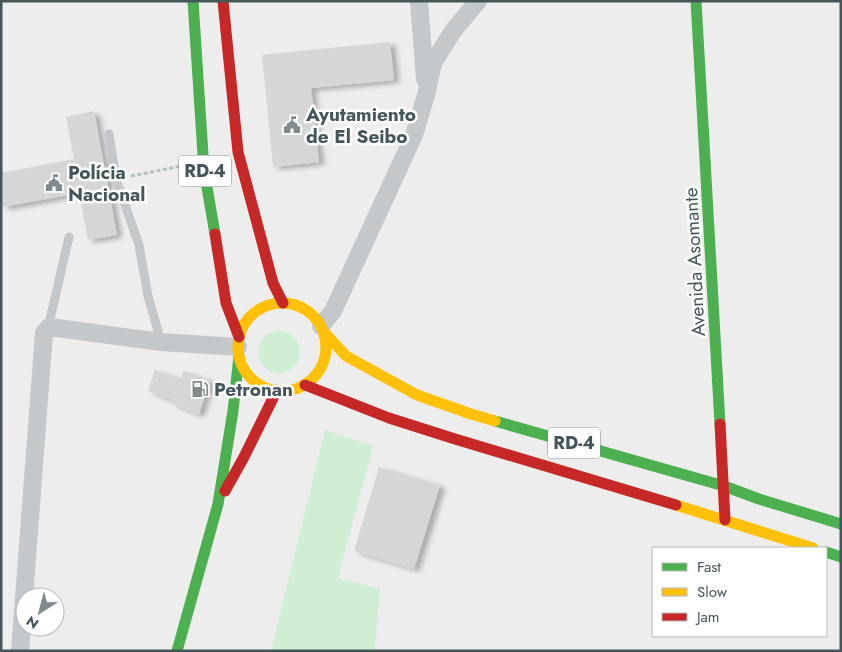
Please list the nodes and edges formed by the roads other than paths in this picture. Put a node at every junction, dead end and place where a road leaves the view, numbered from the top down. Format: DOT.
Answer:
graph roads {
  1 [pos="193,1"];
  2 [pos="223,1"];
  3 [pos="419,1"];
  4 [pos="478,1"];
  5 [pos="696,1"];
  6 [pos="426,95"];
  7 [pos="109,134"];
  8 [pos="69,237"];
  9 [pos="283,303"];
  10 [pos="48,328"];
  11 [pos="322,328"];
  12 [pos="161,342"];
  13 [pos="238,347"];
  14 [pos="305,385"];
  15 [pos="278,390"];
  16 [pos="724,486"];
  17 [pos="218,504"];
  18 [pos="725,520"];
  19 [pos="841,524"];
  20 [pos="810,547"];
  21 [pos="827,552"];
  22 [pos="841,557"];
  23 [pos="20,651"];
  24 [pos="177,651"];
  1 -- 13 [label="main road, RD-4"];
  2 -- 9 [label="main road, RD-4"];
  3 -- 6 [label="street"];
  4 -- 6 [label="street"];
  5 -- 16 [label="main road, Avenida Asomante"];
  6 -- 11 [label="street"];
  7 -- 12 [label="lane"];
  8 -- 10 [label="lane"];
  9 -- 11 [label="main road, RD-4"];
  9 -- 13 [label="main road"];
  10 -- 12 [label="street"];
  10 -- 23 [label="street"];
  11 -- 14 [label="main road"];
  11 -- 16 [label="main road, RD-4"];
  12 -- 13 [label="street"];
  13 -- 15 [label="main road, RD-4"];
  13 -- 17 [label="main road"];
  14 -- 15 [label="main road"];
  14 -- 18 [label="main road, RD-4"];
  15 -- 17 [label="main road"];
  16 -- 18 [label="main road, Avenida Asomante"];
  16 -- 19 [label="main road, RD-4"];
  17 -- 24 [label="main road"];
  18 -- 20 [label="main road, RD-4"];
  21 -- 22 [label="main road"];
}
